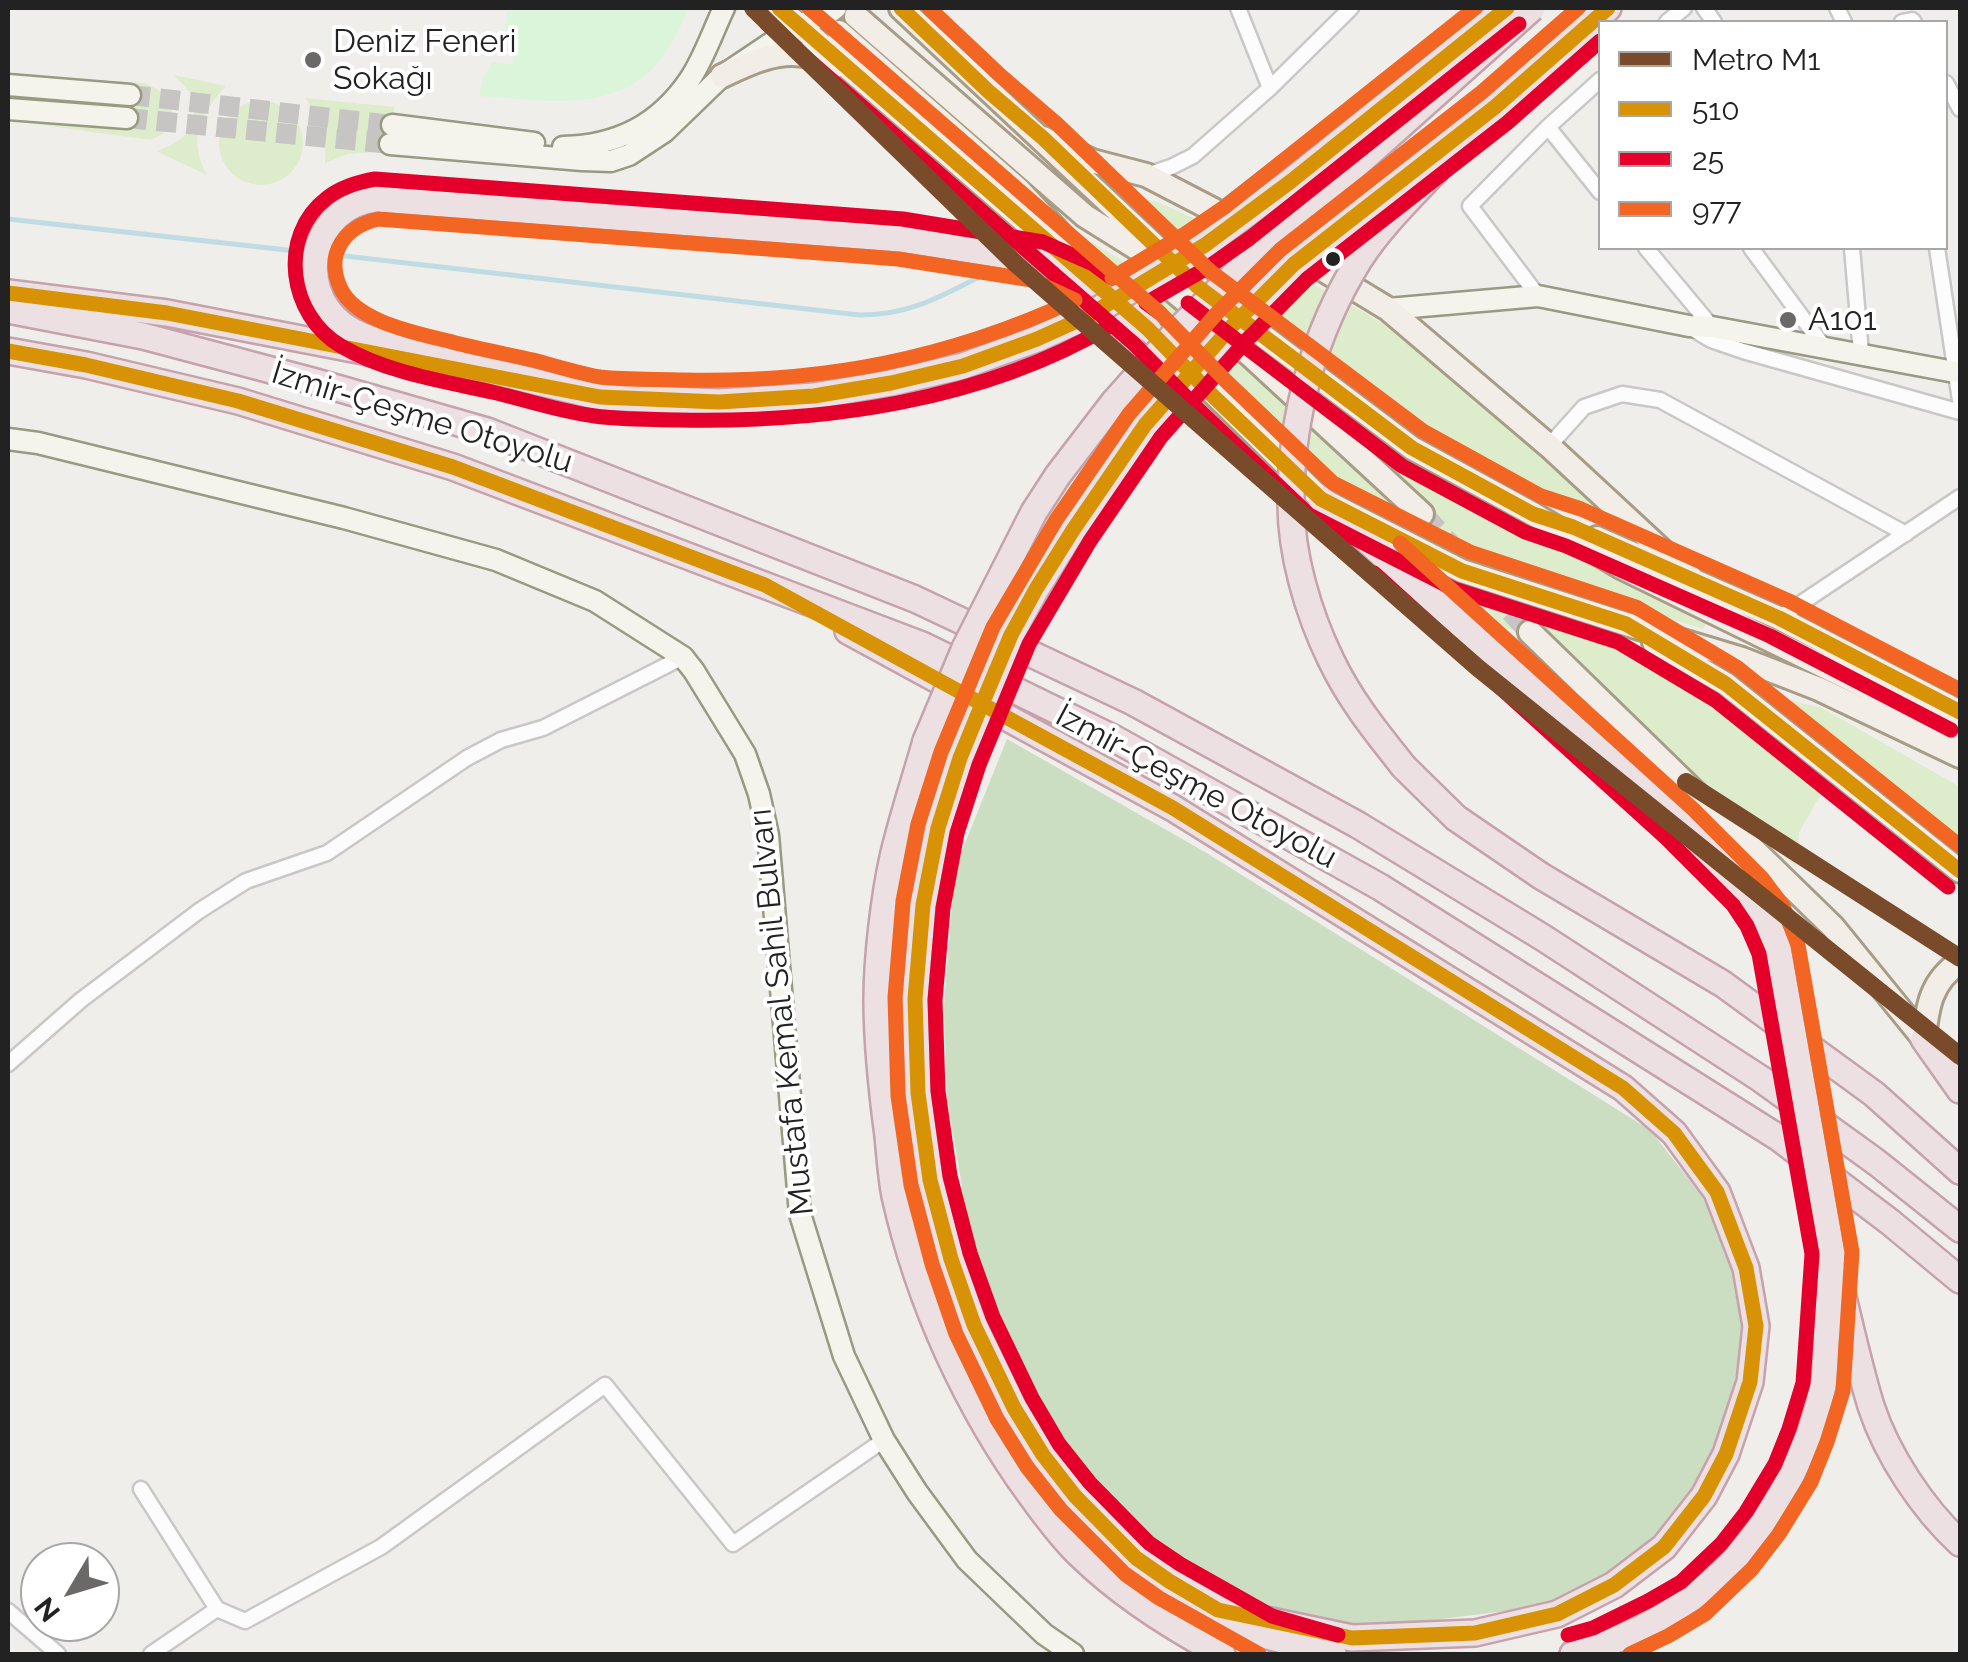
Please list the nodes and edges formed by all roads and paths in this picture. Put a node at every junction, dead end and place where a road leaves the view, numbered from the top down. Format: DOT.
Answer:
graph roads {
  1 [pos="724,8"];
  2 [pos="779,8"];
  3 [pos="900,8"];
  4 [pos="1238,8"];
  5 [pos="1351,8"];
  6 [pos="1488,8"];
  7 [pos="1507,8"];
  8 [pos="1532,8"];
  9 [pos="1608,8"];
  10 [pos="843,18"];
  11 [pos="798,25"];
  12 [pos="722,76"];
  13 [pos="864,82"];
  14 [pos="1598,82"];
  15 [pos="8,85"];
  16 [pos="1948,87"];
  17 [pos="1270,88"];
  18 [pos="130,94"];
  19 [pos="1495,108"];
  20 [pos="8,109"];
  21 [pos="1960,109"];
  22 [pos="127,118"];
  23 [pos="1548,127"];
  24 [pos="1043,138"];
  25 [pos="1146,175"];
  26 [pos="1598,190"];
  27 [pos="1222,215"];
  28 [pos="1085,216"];
  29 [pos="1648,250"];
  30 [pos="1752,250"];
  31 [pos="1852,250"];
  32 [pos="1937,250"];
  33 [pos="1197,286"];
  34 [pos="8,294"];
  35 [pos="1538,296"];
  36 [pos="1388,309"];
  37 [pos="8,310"];
  38 [pos="1688,326"];
  39 [pos="1712,327"];
  40 [pos="1148,329"];
  41 [pos="1824,347"];
  42 [pos="8,351"];
  43 [pos="1861,354"];
  44 [pos="1959,372"];
  45 [pos="600,397"];
  46 [pos="1960,400"];
  47 [pos="1960,412"];
  48 [pos="8,439"];
  49 [pos="1549,446"];
  50 [pos="1960,497"];
  51 [pos="1321,499"];
  52 [pos="1422,514"];
  53 [pos="1533,514"];
  54 [pos="1906,534"];
  55 [pos="1698,584"];
  56 [pos="765,585"];
  57 [pos="1779,618"];
  58 [pos="1626,624"];
  59 [pos="1530,632"];
  60 [pos="683,657"];
  61 [pos="1960,712"];
  62 [pos="1960,738"];
  63 [pos="1960,756"];
  64 [pos="1960,870"];
  65 [pos="1960,962"];
  66 [pos="1924,1040"];
  67 [pos="8,1064"];
  68 [pos="1960,1090"];
  69 [pos="1960,1171"];
  70 [pos="1960,1229"];
  71 [pos="1832,1253"];
  72 [pos="1960,1280"];
  73 [pos="884,1440"];
  74 [pos="141,1489"];
  75 [pos="1960,1543"];
  76 [pos="217,1609"];
  77 [pos="1218,1610"];
  78 [pos="8,1611"];
  79 [pos="58,1654"];
  80 [pos="151,1654"];
  81 [pos="1072,1654"];
  82 [pos="1222,1654"];
  83 [pos="1333,1654"];
  84 [pos="1573,1654"];
  1 -- 12 [label="main road"];
  2 -- 11 [label="main road"];
  3 -- 24 [label="main road"];
  4 -- 17 [label="street"];
  5 -- 17 [label="street"];
  6 -- 27 [label="main road"];
  7 -- 45 [label="highway, bridge"];
  8 -- 82 [label="highway, bridge"];
  9 -- 19 [label="highway"];
  10 -- 11 [label="main road"];
  10 -- 28 [label="main road"];
  10 -- 40 [label="main road"];
  11 -- 12 [label="main road"];
  11 -- 13 [label="main road"];
  12 -- 13 [label="main road"];
  13 -- 40 [label="main road"];
  14 -- 23 [label="street"];
  15 -- 18 [label="main road"];
  16 -- 21 [label="street"];
  17 -- 25 [label="street"];
  19 -- 69 [label="highway, bridge"];
  19 -- 77 [label="highway, bridge"];
  20 -- 22 [label="main road"];
  23 -- 26 [label="street"];
  23 -- 35 [label="street"];
  24 -- 25 [label="main road"];
  24 -- 33 [label="main road"];
  25 -- 27 [label="main road"];
  27 -- 36 [label="main road"];
  28 -- 33 [label="main road"];
  28 -- 52 [label="main road"];
  29 -- 39 [label="street"];
  30 -- 41 [label="street"];
  31 -- 43 [label="street"];
  32 -- 44 [label="street"];
  33 -- 53 [label="main road"];
  34 -- 45 [label="highway"];
  35 -- 36 [label="main road"];
  35 -- 38 [label="main road"];
  36 -- 49 [label="main road"];
  37 -- 70 [label="highway, İzmir-Çeşme Otoyolu"];
  38 -- 39 [label="main road"];
  38 -- 47 [label="street"];
  39 -- 41 [label="main road"];
  40 -- 45 [label="highway"];
  40 -- 51 [label="main road"];
  41 -- 43 [label="main road"];
  42 -- 56 [label="highway, İzmir-Çeşme Otoyolu"];
  43 -- 44 [label="main road"];
  44 -- 46 [label="street"];
  48 -- 60 [label="main road, Mustafa Kemal Sahil Bulvarı"];
  49 -- 54 [label="street"];
  49 -- 55 [label="main road"];
  50 -- 54 [label="street"];
  51 -- 58 [label="main road"];
  51 -- 71 [label="highway, bridge"];
  53 -- 55 [label="main road"];
  53 -- 62 [label="main road"];
  54 -- 57 [label="street"];
  55 -- 57 [label="main road"];
  56 -- 72 [label="highway, İzmir-Çeşme Otoyolu"];
  56 -- 77 [label="highway"];
  57 -- 61 [label="main road"];
  58 -- 63 [label="main road"];
  58 -- 64 [label="main road"];
  59 -- 66 [label="main road"];
  60 -- 67 [label="street"];
  60 -- 73 [label="main road, Mustafa Kemal Sahil Bulvarı"];
  65 -- 66 [label="main road"];
  66 -- 68 [label="highway"];
  71 -- 75 [label="highway"];
  71 -- 84 [label="highway"];
  73 -- 76 [label="street"];
  73 -- 81 [label="main road, Mustafa Kemal Sahil Bulvarı"];
  74 -- 76 [label="street"];
  76 -- 80 [label="street"];
  77 -- 83 [label="highway"];
  78 -- 79 [label="street"];
}
